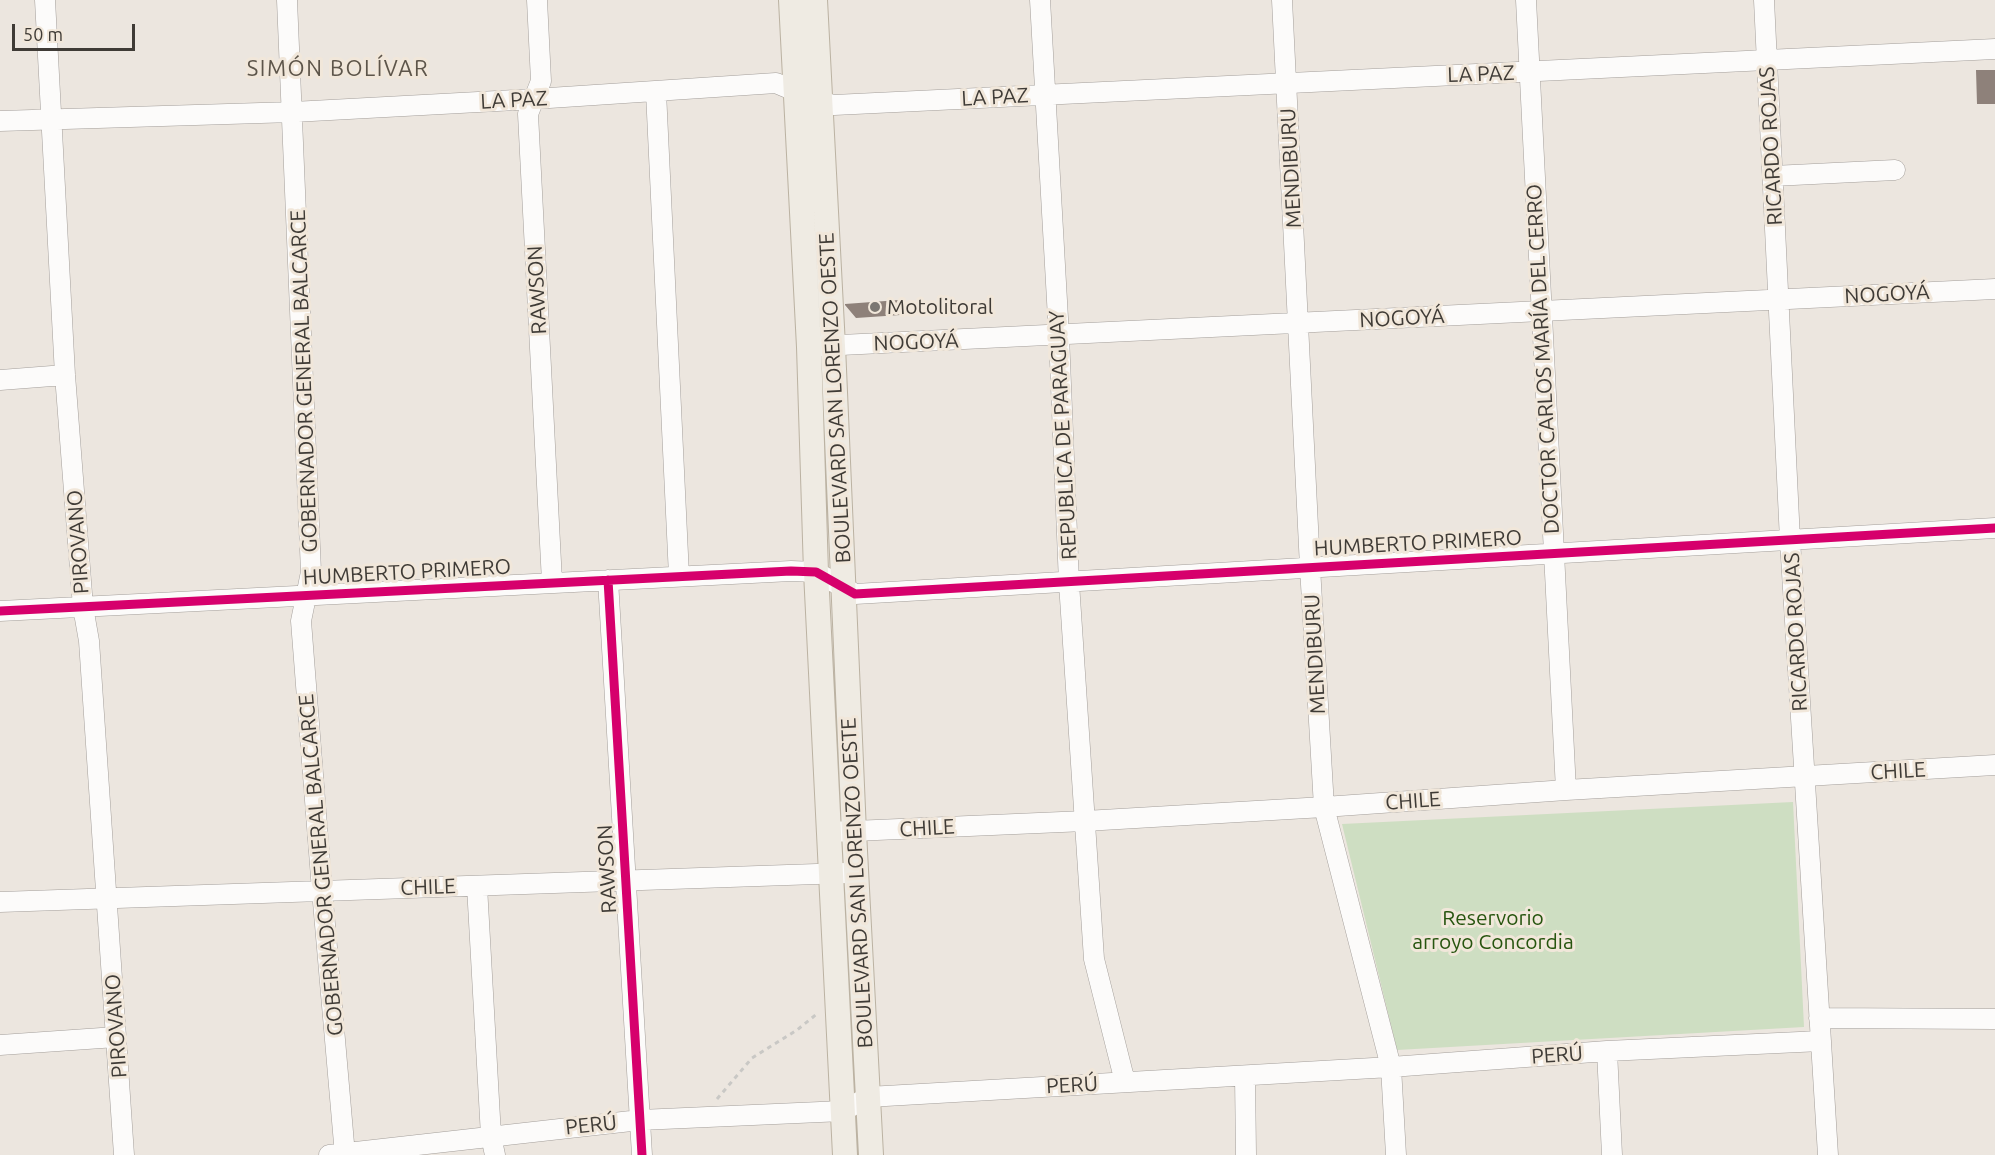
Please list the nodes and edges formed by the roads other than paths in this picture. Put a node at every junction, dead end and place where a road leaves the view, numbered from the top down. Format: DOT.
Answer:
graph roads {
  1 [pos="45,0"];
  2 [pos="288,0"];
  3 [pos="537,0"];
  4 [pos="791,0"];
  5 [pos="815,0"];
  6 [pos="1040,0"];
  7 [pos="1282,0"];
  8 [pos="1526,0"];
  9 [pos="1764,0"];
  10 [pos="1995,49"];
  11 [pos="1767,59"];
  12 [pos="1529,72"];
  13 [pos="1287,82"];
  14 [pos="797,91"];
  15 [pos="656,92"];
  16 [pos="1046,94"];
  17 [pos="534,99"];
  18 [pos="821,102"];
  19 [pos="293,112"];
  20 [pos="51,118"];
  21 [pos="0,121"];
  22 [pos="1895,170"];
  23 [pos="1773,176"];
  24 [pos="1995,289"];
  25 [pos="1779,300"];
  26 [pos="1540,312"];
  27 [pos="1298,323"];
  28 [pos="1059,336"];
  29 [pos="833,346"];
  30 [pos="809,347"];
  31 [pos="65,375"];
  32 [pos="0,380"];
  33 [pos="1995,528"];
  34 [pos="1790,540"];
  35 [pos="1553,554"];
  36 [pos="1310,567"];
  37 [pos="816,572"];
  38 [pos="679,576"];
  39 [pos="608,580"];
  40 [pos="552,582"];
  41 [pos="1069,583"];
  42 [pos="843,588"];
  43 [pos="306,596"];
  44 [pos="83,607"];
  45 [pos="0,611"];
  46 [pos="1995,765"];
  47 [pos="1804,777"];
  48 [pos="1566,790"];
  49 [pos="1324,807"];
  50 [pos="1085,821"];
  51 [pos="830,832"];
  52 [pos="854,832"];
  53 [pos="856,873"];
  54 [pos="831,874"];
  55 [pos="626,879"];
  56 [pos="477,885"];
  57 [pos="322,890"];
  58 [pos="108,898"];
  59 [pos="0,902"];
  60 [pos="1819,1018"];
  61 [pos="1995,1019"];
  62 [pos="116,1037"];
  63 [pos="1821,1041"];
  64 [pos="0,1045"];
  65 [pos="1607,1051"];
  66 [pos="1391,1067"];
  67 [pos="1245,1076"];
  68 [pos="1125,1082"];
  69 [pos="868,1097"];
  70 [pos="843,1111"];
  71 [pos="640,1120"];
  72 [pos="491,1136"];
  73 [pos="340,1154"];
  74 [pos="124,1155"];
  75 [pos="495,1155"];
  76 [pos="642,1155"];
  77 [pos="845,1155"];
  78 [pos="871,1155"];
  79 [pos="1246,1155"];
  80 [pos="1396,1155"];
  81 [pos="1612,1155"];
  82 [pos="1828,1155"];
  1 -- 20 [label="street, PIROVANO"];
  2 -- 19 [label="street, GOBERNADOR GENERAL BALCARCE"];
  3 -- 17 [label="street, RAWSON"];
  4 -- 14 [label="main road, BOULEVARD SAN LORENZO OESTE"];
  5 -- 18 [label="main road, BOULEVARD SAN LORENZO OESTE"];
  6 -- 16 [label="street, REPUBLICA DE PARAGUAY"];
  7 -- 13 [label="street, MENDIBURU"];
  8 -- 12 [label="street, DOCTOR CARLOS MARÍA DEL CERRO"];
  9 -- 11 [label="street, RICARDO ROJAS"];
  10 -- 11 [label="street, LA PAZ"];
  11 -- 12 [label="street, LA PAZ"];
  11 -- 23 [label="street, RICARDO ROJAS"];
  12 -- 13 [label="street, LA PAZ"];
  12 -- 26 [label="street, DOCTOR CARLOS MARÍA DEL CERRO"];
  13 -- 16 [label="street, LA PAZ"];
  13 -- 27 [label="street, MENDIBURU"];
  14 -- 15 [label="street, LA PAZ"];
  14 -- 18 [label="street, LA PAZ"];
  14 -- 30 [label="main road, BOULEVARD SAN LORENZO OESTE"];
  15 -- 17 [label="street, LA PAZ"];
  15 -- 38 [label="street"];
  16 -- 18 [label="street, LA PAZ"];
  16 -- 28 [label="street, REPUBLICA DE PARAGUAY"];
  17 -- 19 [label="street, LA PAZ"];
  17 -- 40 [label="street, RAWSON"];
  18 -- 29 [label="main road, BOULEVARD SAN LORENZO OESTE"];
  19 -- 20 [label="street, LA PAZ"];
  19 -- 43 [label="street, GOBERNADOR GENERAL BALCARCE"];
  20 -- 21 [label="street, LA PAZ"];
  20 -- 31 [label="street, PIROVANO"];
  22 -- 23 [label="street"];
  23 -- 25 [label="street, RICARDO ROJAS"];
  24 -- 25 [label="street, NOGOYÁ"];
  25 -- 26 [label="street, NOGOYÁ"];
  25 -- 34 [label="street, RICARDO ROJAS"];
  26 -- 27 [label="street, NOGOYÁ"];
  26 -- 35 [label="street, DOCTOR CARLOS MARÍA DEL CERRO"];
  27 -- 28 [label="street, NOGOYÁ"];
  27 -- 36 [label="street, MENDIBURU"];
  28 -- 29 [label="street, NOGOYÁ"];
  28 -- 41 [label="street, REPUBLICA DE PARAGUAY"];
  29 -- 30 [label="street, NOGOYÁ"];
  29 -- 42 [label="main road, BOULEVARD SAN LORENZO OESTE"];
  30 -- 37 [label="main road, BOULEVARD SAN LORENZO OESTE"];
  31 -- 32 [label="street"];
  31 -- 44 [label="street, PIROVANO"];
  33 -- 34 [label="street, HUMBERTO PRIMERO"];
  34 -- 35 [label="street, HUMBERTO PRIMERO"];
  34 -- 47 [label="street, RICARDO ROJAS"];
  35 -- 36 [label="street, HUMBERTO PRIMERO"];
  35 -- 48 [label="street, DOCTOR CARLOS MARÍA DEL CERRO"];
  36 -- 41 [label="street, HUMBERTO PRIMERO"];
  36 -- 49 [label="street, MENDIBURU"];
  37 -- 38 [label="street, HUMBERTO PRIMERO"];
  37 -- 42 [label="street"];
  37 -- 51 [label="main road, BOULEVARD SAN LORENZO OESTE"];
  38 -- 39 [label="street, HUMBERTO PRIMERO"];
  39 -- 40 [label="street, HUMBERTO PRIMERO"];
  39 -- 55 [label="street, RAWSON"];
  40 -- 43 [label="street, HUMBERTO PRIMERO"];
  41 -- 42 [label="street, HUMBERTO PRIMERO"];
  41 -- 50 [label="street, REPUBLICA DE PARAGUAY"];
  42 -- 52 [label="main road, BOULEVARD SAN LORENZO OESTE"];
  43 -- 44 [label="street, HUMBERTO PRIMERO"];
  43 -- 57 [label="street, GOBERNADOR GENERAL BALCARCE"];
  44 -- 45 [label="street, HUMBERTO PRIMERO"];
  44 -- 58 [label="street, PIROVANO"];
  46 -- 47 [label="street, CHILE"];
  47 -- 48 [label="street, CHILE"];
  47 -- 60 [label="street, RICARDO ROJAS"];
  48 -- 49 [label="street, CHILE"];
  49 -- 50 [label="street, CHILE"];
  49 -- 66 [label="street, MENDIBURU"];
  50 -- 52 [label="street, CHILE"];
  50 -- 68 [label="street, REPUBLICA DE PARAGUAY"];
  51 -- 52 [label="street, CHILE"];
  51 -- 54 [label="main road, BOULEVARD SAN LORENZO OESTE"];
  52 -- 53 [label="main road, BOULEVARD SAN LORENZO OESTE"];
  53 -- 54 [label="street, CHILE"];
  53 -- 69 [label="main road, BOULEVARD SAN LORENZO OESTE"];
  54 -- 55 [label="street, CHILE"];
  54 -- 70 [label="main road, BOULEVARD SAN LORENZO OESTE"];
  55 -- 56 [label="street, CHILE"];
  55 -- 71 [label="street, RAWSON"];
  56 -- 57 [label="street, CHILE"];
  56 -- 72 [label="street"];
  57 -- 58 [label="street, CHILE"];
  57 -- 73 [label="street, GOBERNADOR GENERAL BALCARCE"];
  58 -- 59 [label="street, CHILE"];
  58 -- 62 [label="street, PIROVANO"];
  60 -- 61 [label="street"];
  60 -- 63 [label="street, RICARDO ROJAS"];
  62 -- 64 [label="street"];
  62 -- 74 [label="street, PIROVANO"];
  63 -- 65 [label="street, PERÚ"];
  63 -- 82 [label="street, RICARDO ROJAS"];
  65 -- 66 [label="street, PERÚ"];
  65 -- 81 [label="street"];
  66 -- 67 [label="street, PERÚ"];
  66 -- 80 [label="street, MENDIBURU"];
  67 -- 68 [label="street, PERÚ"];
  67 -- 79 [label="street"];
  68 -- 69 [label="street, PERÚ"];
  69 -- 70 [label="street, PERÚ"];
  69 -- 78 [label="main road, BOULEVARD SAN LORENZO OESTE"];
  70 -- 71 [label="street, PERÚ"];
  70 -- 77 [label="main road, BOULEVARD SAN LORENZO OESTE"];
  71 -- 72 [label="street, PERÚ"];
  71 -- 76 [label="street, RAWSON"];
  72 -- 73 [label="street, PERÚ"];
  72 -- 75 [label="street"];
}
